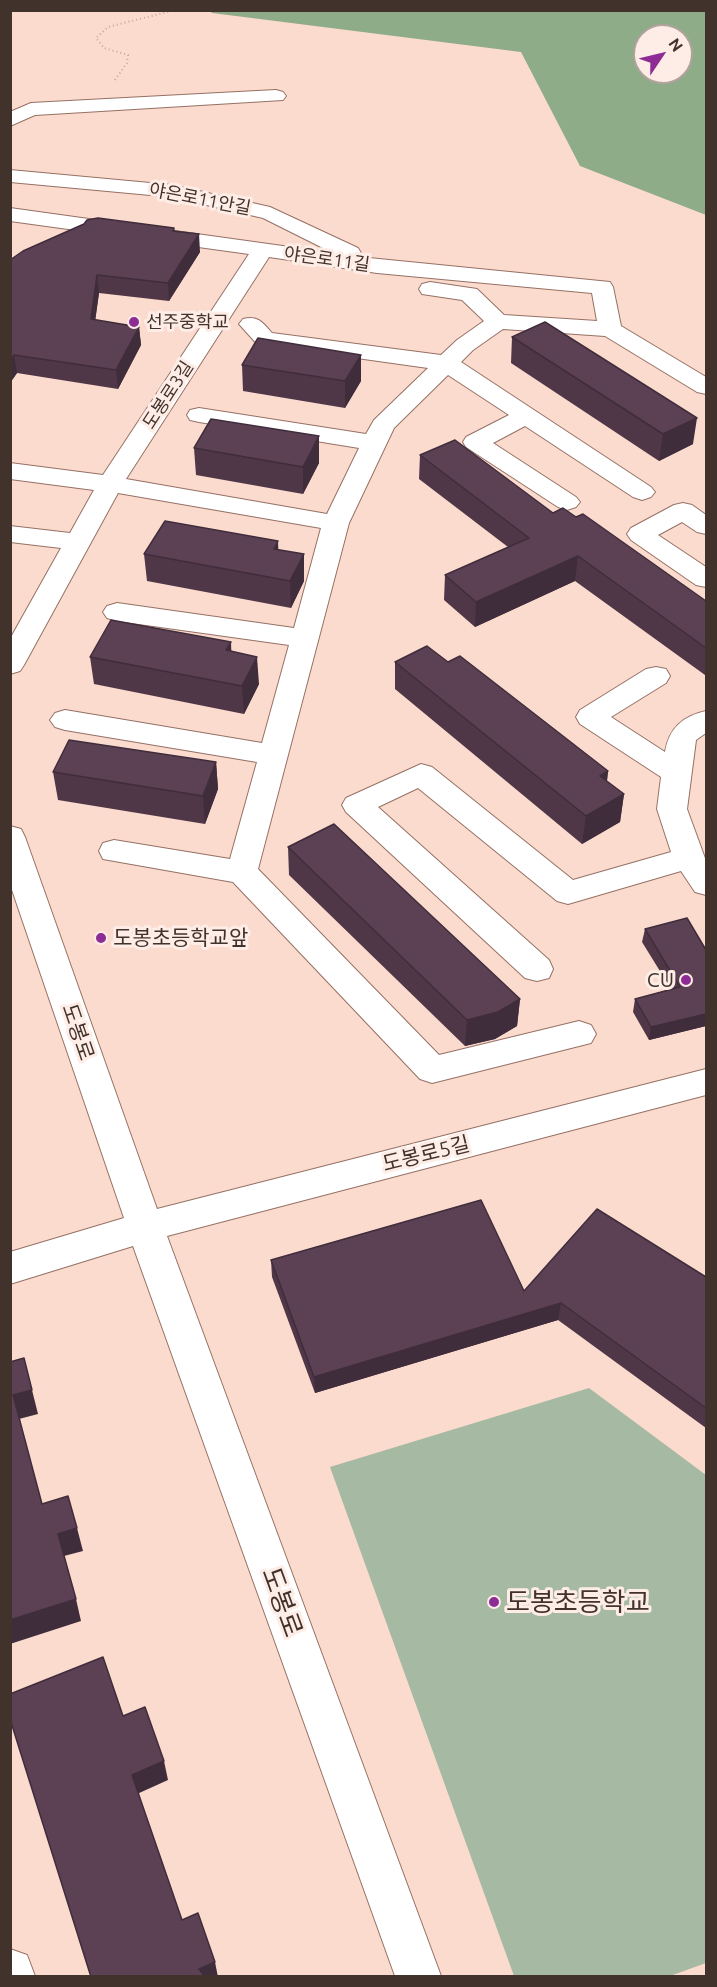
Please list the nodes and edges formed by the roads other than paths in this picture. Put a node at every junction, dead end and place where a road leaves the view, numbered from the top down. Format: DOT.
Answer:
graph roads {
  1 [pos="276,96"];
  2 [pos="10,120"];
  3 [pos="10,176"];
  4 [pos="10,214"];
  5 [pos="263,250"];
  6 [pos="377,266"];
  7 [pos="303,272"];
  8 [pos="498,322"];
  9 [pos="251,324"];
  10 [pos="610,329"];
  11 [pos="446,363"];
  12 [pos="706,387"];
  13 [pos="199,415"];
  14 [pos="526,416"];
  15 [pos="374,443"];
  16 [pos="10,471"];
  17 [pos="110,484"];
  18 [pos="642,492"];
  19 [pos="567,502"];
  20 [pos="336,524"];
  21 [pos="706,526"];
  22 [pos="10,534"];
  23 [pos="79,542"];
  24 [pos="706,579"];
  25 [pos="117,612"];
  26 [pos="305,638"];
  27 [pos="14,650"];
  28 [pos="656,676"];
  29 [pos="65,720"];
  30 [pos="706,720"];
  31 [pos="274,755"];
  32 [pos="677,773"];
  33 [pos="10,837"];
  34 [pos="693,844"];
  35 [pos="114,851"];
  36 [pos="243,872"];
  37 [pos="706,884"];
  38 [pos="537,969"];
  39 [pos="579,1034"];
  40 [pos="706,1082"];
  41 [pos="145,1227"];
  42 [pos="10,1268"];
  43 [pos="10,1972"];
  44 [pos="12,1977"];
  45 [pos="418,1977"];
  1 -- 2 [label="street"];
  3 -- 6 [label="street, 야은로11안길"];
  4 -- 5 [label="street, 야은로11길"];
  5 -- 6 [label="street, 야은로11길"];
  5 -- 17 [label="street, 도봉로3길"];
  6 -- 10 [label="street, 야은로11길"];
  7 -- 8 [label="street"];
  8 -- 10 [label="street"];
  8 -- 11 [label="street"];
  9 -- 11 [label="street"];
  10 -- 12 [label="street"];
  11 -- 14 [label="street"];
  11 -- 15 [label="street"];
  13 -- 15 [label="street"];
  14 -- 18 [label="street"];
  14 -- 19 [label="street"];
  15 -- 20 [label="street"];
  16 -- 17 [label="street"];
  17 -- 20 [label="street"];
  17 -- 23 [label="street, 도봉로3길"];
  20 -- 26 [label="street"];
  21 -- 24 [label="street"];
  22 -- 23 [label="street"];
  23 -- 27 [label="street, 도봉로3길"];
  25 -- 26 [label="street"];
  26 -- 31 [label="street"];
  28 -- 32 [label="street"];
  29 -- 31 [label="street"];
  30 -- 32 [label="street"];
  31 -- 36 [label="street"];
  32 -- 34 [label="street"];
  33 -- 41 [label="street, 도봉로"];
  34 -- 37 [label="street"];
  34 -- 38 [label="street"];
  35 -- 36 [label="street"];
  36 -- 39 [label="street"];
  40 -- 41 [label="street, 도봉로5길"];
  41 -- 42 [label="street"];
  41 -- 45 [label="street, 도봉로"];
  43 -- 44 [label="street"];
}
